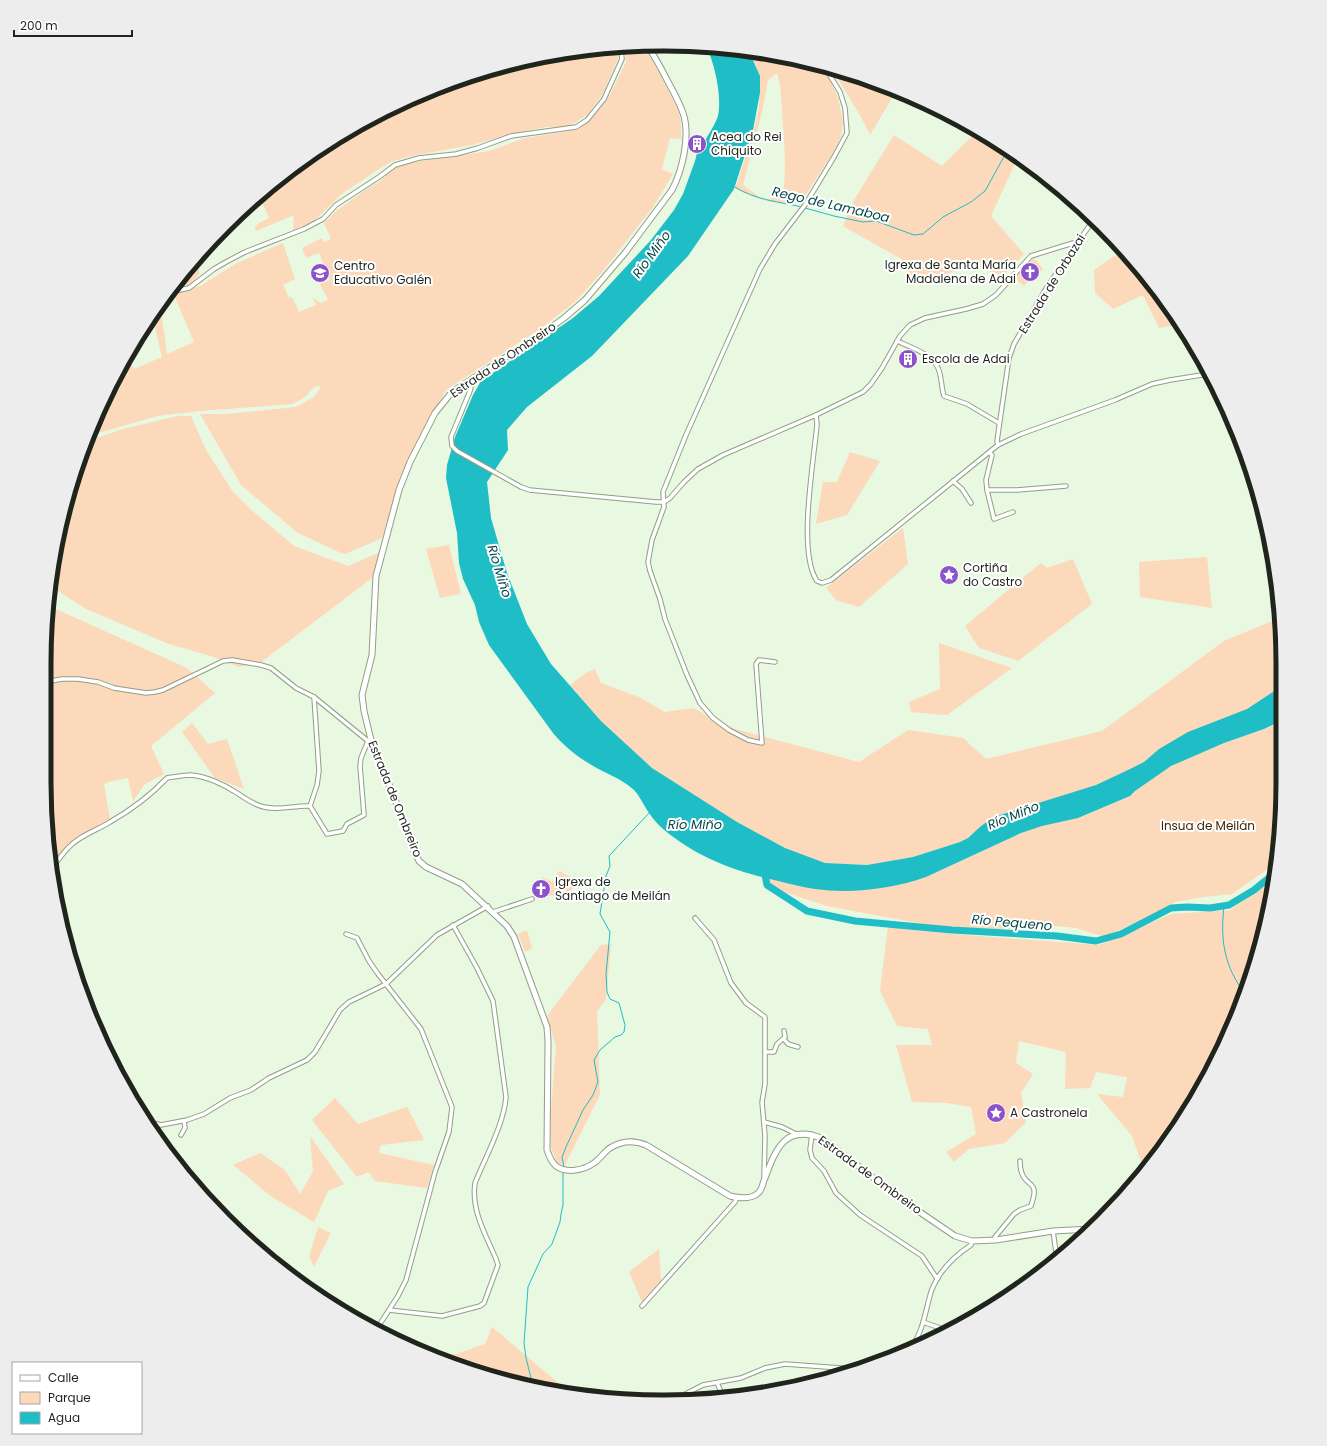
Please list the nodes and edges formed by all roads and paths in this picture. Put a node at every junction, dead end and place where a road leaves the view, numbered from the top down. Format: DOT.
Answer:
graph roads {
  1 [pos="651,51"];
  2 [pos="621,52"];
  3 [pos="829,74"];
  4 [pos="1090,224"];
  5 [pos="1077,243"];
  6 [pos="1068,244"];
  7 [pos="1073,249"];
  8 [pos="179,290"];
  9 [pos="897,341"];
  10 [pos="1203,375"];
  11 [pos="474,377"];
  12 [pos="816,415"];
  13 [pos="1000,423"];
  14 [pos="1000,444"];
  15 [pos="990,452"];
  16 [pos="953,481"];
  17 [pos="1066,486"];
  18 [pos="987,490"];
  19 [pos="664,502"];
  20 [pos="971,504"];
  21 [pos="1013,512"];
  22 [pos="775,662"];
  23 [pos="51,681"];
  24 [pos="314,697"];
  25 [pos="369,740"];
  26 [pos="310,806"];
  27 [pos="56,863"];
  28 [pos="532,899"];
  29 [pos="488,906"];
  30 [pos="493,912"];
  31 [pos="695,918"];
  32 [pos="453,925"];
  33 [pos="346,934"];
  34 [pos="386,984"];
  35 [pos="784,1031"];
  36 [pos="784,1039"];
  37 [pos="798,1047"];
  38 [pos="765,1052"];
  39 [pos="184,1121"];
  40 [pos="764,1122"];
  41 [pos="154,1123"];
  42 [pos="796,1134"];
  43 [pos="812,1134"];
  44 [pos="181,1135"];
  45 [pos="1020,1161"];
  46 [pos="764,1178"];
  47 [pos="737,1197"];
  48 [pos="1082,1229"];
  49 [pos="1054,1231"];
  50 [pos="996,1240"];
  51 [pos="972,1241"];
  52 [pos="1056,1252"];
  53 [pos="938,1278"];
  54 [pos="642,1306"];
  55 [pos="389,1310"];
  56 [pos="923,1322"];
  57 [pos="379,1325"];
  58 [pos="941,1328"];
  59 [pos="915,1340"];
  60 [pos="841,1368"];
  61 [pos="716,1383"];
  62 [pos="721,1392"];
  63 [pos="685,1394"];
  1 -- 11 [label="street, Estrada de Ombreiro"];
  2 -- 8 [label="street"];
  3 -- 19 [label="street"];
  4 -- 5 [label="street, Estrada de Orbazai"];
  5 -- 6 [label="street"];
  5 -- 7 [label="street, Estrada de Orbazai"];
  6 -- 7 [label="street"];
  6 -- 9 [label="street"];
  7 -- 13 [label="street, Estrada de Orbazai"];
  9 -- 12 [label="street"];
  9 -- 13 [label="street"];
  10 -- 14 [label="street"];
  11 -- 19 [label="street"];
  11 -- 25 [label="street, Estrada de Ombreiro"];
  12 -- 16 [label="street"];
  12 -- 19 [label="street"];
  13 -- 14 [label="street, Estrada de Orbazai"];
  14 -- 15 [label="street"];
  15 -- 16 [label="street"];
  15 -- 18 [label="street"];
  16 -- 20 [label="street"];
  17 -- 18 [label="street"];
  18 -- 21 [label="street"];
  19 -- 22 [label="street"];
  23 -- 24 [label="street"];
  24 -- 25 [label="street"];
  24 -- 26 [label="street"];
  25 -- 26 [label="street"];
  25 -- 29 [label="street, Estrada de Ombreiro"];
  26 -- 27 [label="street"];
  28 -- 30 [label="street"];
  29 -- 30 [label="street, Estrada de Ombreiro"];
  29 -- 32 [label="street"];
  30 -- 47 [label="street, Estrada de Ombreiro"];
  31 -- 38 [label="street"];
  32 -- 34 [label="street"];
  32 -- 55 [label="street"];
  33 -- 34 [label="street"];
  34 -- 39 [label="street"];
  34 -- 55 [label="street"];
  35 -- 36 [label="street"];
  36 -- 37 [label="street"];
  36 -- 38 [label="street"];
  38 -- 40 [label="street"];
  39 -- 41 [label="street"];
  39 -- 44 [label="street"];
  40 -- 42 [label="street"];
  40 -- 46 [label="street"];
  42 -- 43 [label="street, Estrada de Ombreiro"];
  42 -- 46 [label="street"];
  43 -- 51 [label="street, Estrada de Ombreiro"];
  43 -- 53 [label="street"];
  45 -- 50 [label="street"];
  46 -- 47 [label="street"];
  47 -- 54 [label="street"];
  48 -- 49 [label="street, Estrada de Ombreiro"];
  49 -- 50 [label="street, Estrada de Ombreiro"];
  49 -- 52 [label="street"];
  50 -- 51 [label="street, Estrada de Ombreiro"];
  51 -- 53 [label="street"];
  53 -- 56 [label="street"];
  55 -- 57 [label="street"];
  56 -- 58 [label="street"];
  56 -- 59 [label="street"];
  60 -- 61 [label="street"];
  61 -- 62 [label="street"];
  61 -- 63 [label="street"];
}
